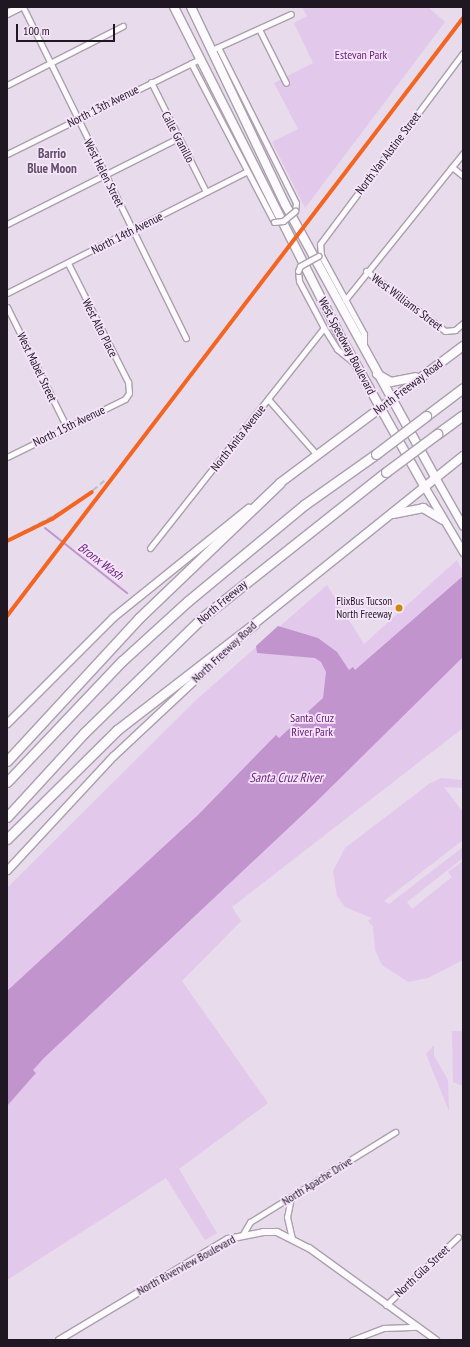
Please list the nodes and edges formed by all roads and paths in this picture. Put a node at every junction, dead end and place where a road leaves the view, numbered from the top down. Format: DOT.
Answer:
graph roads {
  1 [pos="19,7"];
  2 [pos="23,7"];
  3 [pos="174,7"];
  4 [pos="191,7"];
  5 [pos="7,13"];
  6 [pos="291,14"];
  7 [pos="123,26"];
  8 [pos="259,29"];
  9 [pos="215,49"];
  10 [pos="463,53"];
  11 [pos="200,58"];
  12 [pos="191,63"];
  13 [pos="50,64"];
  14 [pos="151,82"];
  15 [pos="286,83"];
  16 [pos="7,85"];
  17 [pos="78,120"];
  18 [pos="178,138"];
  19 [pos="463,153"];
  20 [pos="7,154"];
  21 [pos="452,167"];
  22 [pos="246,172"];
  23 [pos="105,175"];
  24 [pos="463,176"];
  25 [pos="206,192"];
  26 [pos="7,224"];
  27 [pos="133,229"];
  28 [pos="319,256"];
  29 [pos="68,263"];
  30 [pos="366,271"];
  31 [pos="7,293"];
  32 [pos="345,300"];
  33 [pos="7,307"];
  34 [pos="463,323"];
  35 [pos="324,328"];
  36 [pos="186,338"];
  37 [pos="463,346"];
  38 [pos="365,356"];
  39 [pos="354,363"];
  40 [pos="375,372"];
  41 [pos="426,373"];
  42 [pos="463,388"];
  43 [pos="129,393"];
  44 [pos="268,399"];
  45 [pos="391,400"];
  46 [pos="380,408"];
  47 [pos="463,415"];
  48 [pos="67,428"];
  49 [pos="317,455"];
  50 [pos="463,456"];
  51 [pos="7,457"];
  52 [pos="435,477"];
  53 [pos="280,483"];
  54 [pos="424,486"];
  55 [pos="386,516"];
  56 [pos="443,520"];
  57 [pos="463,526"];
  58 [pos="150,548"];
  59 [pos="463,552"];
  60 [pos="254,624"];
  61 [pos="7,723"];
  62 [pos="7,761"];
  63 [pos="7,782"];
  64 [pos="7,817"];
  65 [pos="7,839"];
  66 [pos="7,870"];
  67 [pos="395,1132"];
  68 [pos="291,1197"];
  69 [pos="243,1234"];
  70 [pos="458,1237"];
  71 [pos="292,1238"];
  72 [pos="386,1304"];
  73 [pos="418,1327"];
  74 [pos="59,1340"];
  75 [pos="352,1340"];
  76 [pos="436,1340"];
  1 -- 5 [label="main road"];
  2 -- 13 [label="street, West Helen Street"];
  3 -- 11 [label="main road, West Speedway Boulevard"];
  4 -- 9 [label="main road, West Speedway Boulevard"];
  6 -- 8 [label="street"];
  7 -- 13 [label="street"];
  8 -- 9 [label="street"];
  8 -- 15 [label="street"];
  9 -- 22 [label="street, West Speedway Boulevard, bridge"];
  9 -- 38 [label="main road, West Speedway Boulevard"];
  10 -- 28 [label="street, North Van Alstine Street"];
  11 -- 12 [label="street, North 13th Avenue"];
  11 -- 39 [label="main road, West Speedway Boulevard"];
  12 -- 14 [label="street, North 13th Avenue"];
  12 -- 22 [label="street, West Speedway Boulevard"];
  13 -- 16 [label="street"];
  13 -- 17 [label="street, West Helen Street"];
  14 -- 17 [label="street, North 13th Avenue"];
  14 -- 18 [label="street, Calle Granillo"];
  17 -- 20 [label="street, North 13th Avenue"];
  17 -- 23 [label="street, West Helen Street"];
  18 -- 23 [label="street"];
  18 -- 25 [label="street, Calle Granillo"];
  19 -- 21 [label="street"];
  21 -- 24 [label="street"];
  21 -- 30 [label="street"];
  22 -- 25 [label="street, North 14th Avenue"];
  23 -- 26 [label="street"];
  23 -- 27 [label="street, West Helen Street"];
  25 -- 27 [label="street, North 14th Avenue"];
  27 -- 29 [label="street, North 14th Avenue"];
  27 -- 36 [label="street, West Helen Street"];
  28 -- 32 [label="street"];
  28 -- 35 [label="street, bridge"];
  29 -- 31 [label="street, North 14th Avenue"];
  29 -- 43 [label="street, West Alto Place"];
  30 -- 32 [label="street"];
  30 -- 34 [label="street, West Williams Street"];
  32 -- 38 [label="street"];
  33 -- 48 [label="street, West Mabel Street"];
  35 -- 39 [label="street"];
  35 -- 44 [label="street, North Anita Avenue"];
  37 -- 41 [label="main road, North Freeway Road"];
  38 -- 40 [label="main road, West Speedway Boulevard"];
  39 -- 46 [label="main road, West Speedway Boulevard"];
  40 -- 41 [label="main road"];
  40 -- 45 [label="main road, West Speedway Boulevard"];
  41 -- 45 [label="main road, North Freeway Road"];
  42 -- 63 [label="highway, North Freeway, bridge"];
  43 -- 48 [label="street, North 15th Avenue"];
  44 -- 49 [label="street"];
  44 -- 58 [label="street, North Anita Avenue"];
  45 -- 46 [label="main road, North Freeway Road"];
  45 -- 52 [label="main road, West Speedway Boulevard"];
  46 -- 49 [label="main road, North Freeway Road"];
  46 -- 54 [label="main road, West Speedway Boulevard"];
  47 -- 64 [label="highway, North Freeway, bridge"];
  48 -- 51 [label="street, North 15th Avenue"];
  49 -- 53 [label="main road, North Freeway Road"];
  50 -- 52 [label="main road, North Freeway Road"];
  52 -- 54 [label="main road, North Freeway Road"];
  52 -- 57 [label="main road, West Speedway Boulevard"];
  53 -- 61 [label="main road, North Freeway Road"];
  53 -- 62 [label="highway"];
  54 -- 55 [label="main road, North Freeway Road"];
  54 -- 56 [label="main road, West Speedway Boulevard"];
  55 -- 56 [label="main road"];
  55 -- 60 [label="main road, North Freeway Road"];
  56 -- 59 [label="main road, West Speedway Boulevard"];
  60 -- 65 [label="highway"];
  60 -- 66 [label="main road, North Freeway Road"];
  67 -- 68 [label="street, North Apache Drive"];
  68 -- 69 [label="street, North Apache Drive"];
  68 -- 71 [label="street"];
  69 -- 71 [label="street, North Riverview Boulevard"];
  69 -- 74 [label="street, North Riverview Boulevard"];
  70 -- 72 [label="street, North Gila Street"];
  71 -- 72 [label="street, North Riverview Boulevard"];
  72 -- 73 [label="street, North Riverview Boulevard"];
  73 -- 75 [label="street"];
  73 -- 76 [label="street, North Riverview Boulevard"];
}
